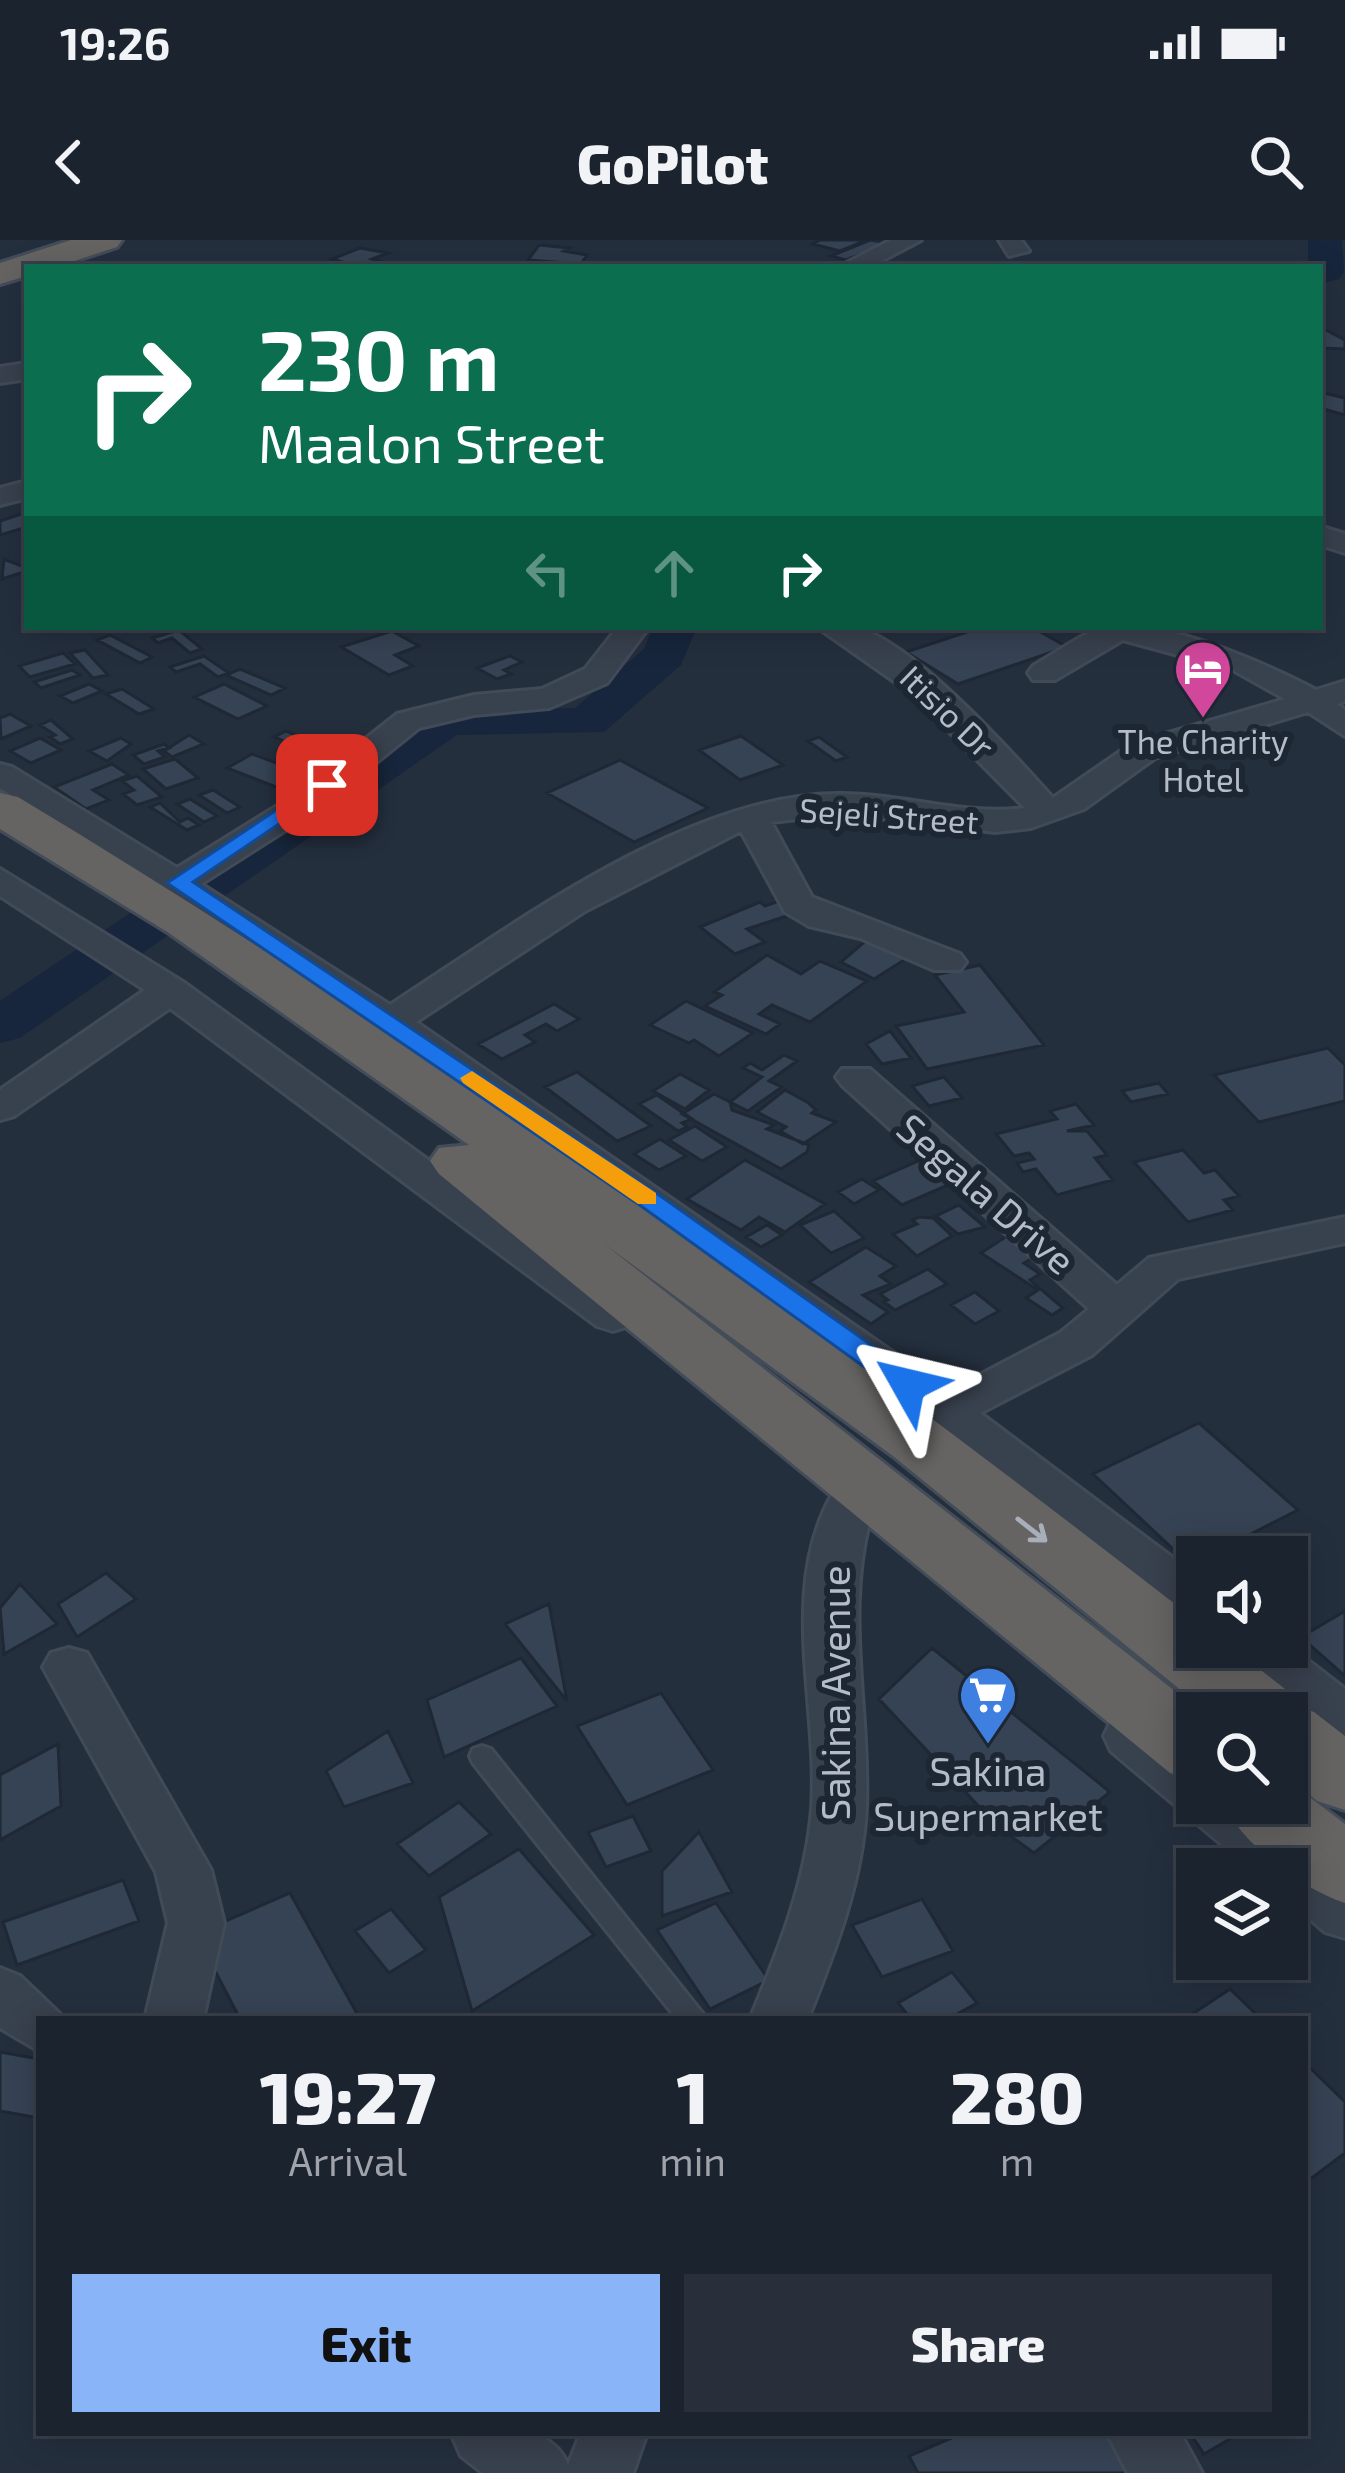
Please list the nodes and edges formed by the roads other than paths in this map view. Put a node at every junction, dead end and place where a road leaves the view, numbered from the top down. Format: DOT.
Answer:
graph roads {
  1 [pos="105,240"];
  2 [pos="910,240"];
  3 [pos="31,264"];
  4 [pos="858,264"];
  5 [pos="632,630"];
  6 [pos="838,630"];
  7 [pos="1112,630"];
  8 [pos="1118,630"];
  9 [pos="1044,673"];
  10 [pos="1330,697"];
  11 [pos="1345,726"];
  12 [pos="0,774"];
  13 [pos="0,808"];
  14 [pos="1048,813"];
  15 [pos="749,814"];
  16 [pos="0,847"];
  17 [pos="0,880"];
  18 [pos="146,918"];
  19 [pos="947,962"];
  20 [pos="390,1022"];
  21 [pos="856,1077"];
  22 [pos="0,1108"];
  23 [pos="1345,1230"];
  24 [pos="1118,1310"];
  25 [pos="945,1412"];
  26 [pos="850,1505"];
  27 [pos="1176,1586"];
  28 [pos="69,1667"];
  29 [pos="1282,1668"];
  30 [pos="1236,1692"];
  31 [pos="1345,1717"];
  32 [pos="1176,1734"];
  33 [pos="1308,1750"];
  34 [pos="482,1756"];
  35 [pos="1176,1775"];
  36 [pos="1345,1779"];
  37 [pos="1235,1824"];
  38 [pos="1288,1824"];
  39 [pos="1345,1870"];
  40 [pos="1345,1915"];
  41 [pos="0,1993"];
  42 [pos="175,2016"];
  43 [pos="691,2016"];
  44 [pos="780,2016"];
  45 [pos="36,2023"];
  46 [pos="488,2436"];
  47 [pos="613,2436"];
  48 [pos="1142,2436"];
  49 [pos="538,2473"];
  50 [pos="598,2473"];
  51 [pos="1168,2473"];
  1 -- 3 [label="highway"];
  2 -- 4 [label="street"];
  5 -- 18 [label="street"];
  6 -- 14 [label="street, Itisio Dr"];
  7 -- 9 [label="street"];
  8 -- 10 [label="street"];
  10 -- 11 [label="street"];
  10 -- 14 [label="street, Sejeli Street"];
  12 -- 18 [label="street"];
  13 -- 18 [label="highway"];
  14 -- 15 [label="street, Sejeli Street"];
  15 -- 19 [label="street"];
  15 -- 20 [label="street, Sejeli Street"];
  16 -- 18 [label="highway"];
  17 -- 18 [label="street"];
  18 -- 20 [label="street"];
  18 -- 22 [label="street"];
  18 -- 26 [label="street"];
  18 -- 30 [label="highway, one-way"];
  18 -- 32 [label="highway"];
  20 -- 25 [label="street"];
  21 -- 24 [label="street, Segala Drive"];
  23 -- 24 [label="street"];
  24 -- 25 [label="street"];
  25 -- 27 [label="street"];
  26 -- 35 [label="street"];
  26 -- 44 [label="street, Sakina Avenue"];
  28 -- 42 [label="street"];
  29 -- 31 [label="street"];
  33 -- 36 [label="highway"];
  34 -- 43 [label="lane"];
  37 -- 40 [label="street"];
  38 -- 39 [label="highway"];
  41 -- 45 [label="street"];
  46 -- 49 [label="street"];
  47 -- 50 [label="street"];
  48 -- 51 [label="street"];
}
